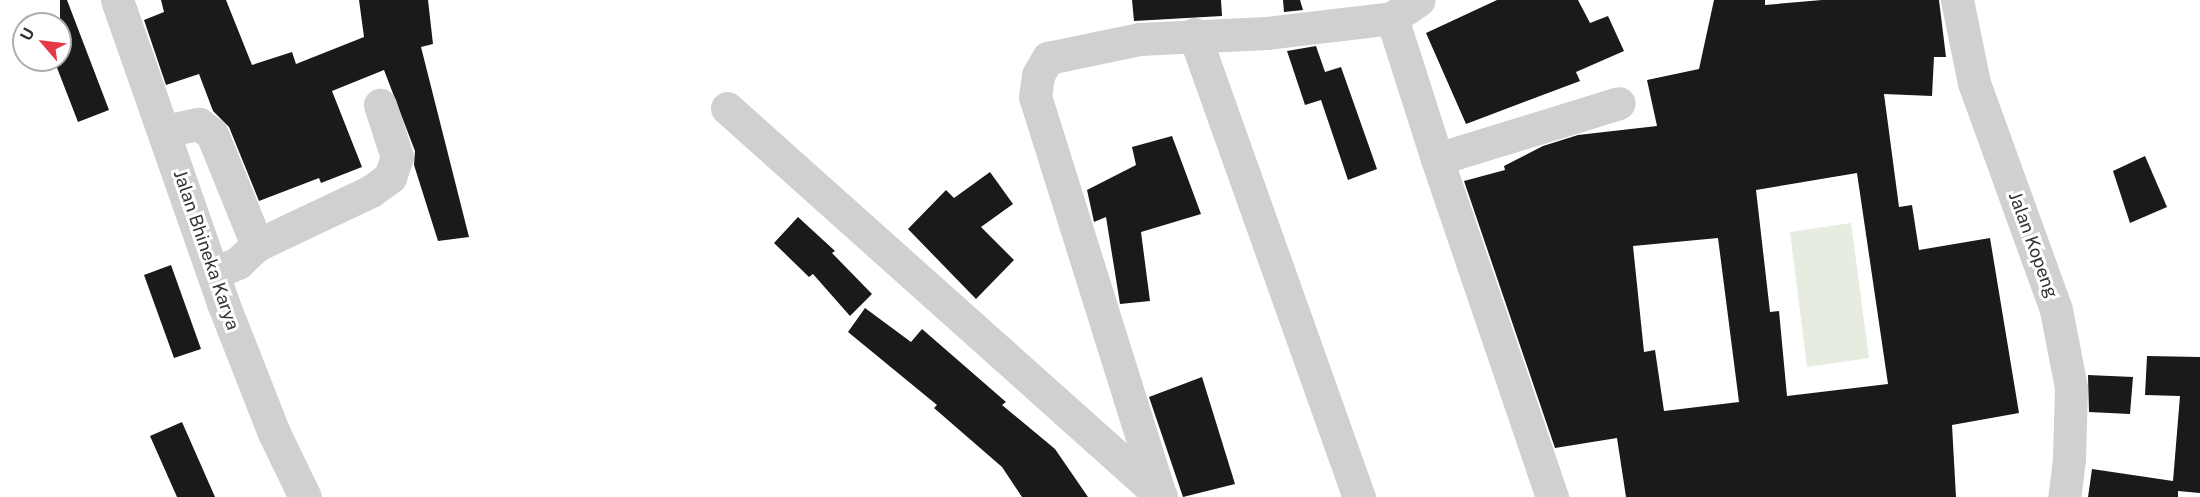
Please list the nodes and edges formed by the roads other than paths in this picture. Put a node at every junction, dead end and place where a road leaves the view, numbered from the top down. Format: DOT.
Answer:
graph roads {
  1 [pos="117,0"];
  2 [pos="1419,0"];
  3 [pos="1957,0"];
  4 [pos="1392,18"];
  5 [pos="1194,34"];
  6 [pos="1619,103"];
  7 [pos="380,105"];
  8 [pos="727,108"];
  9 [pos="165,131"];
  10 [pos="1437,159"];
  11 [pos="257,245"];
  12 [pos="213,273"];
  13 [pos="1160,494"];
  14 [pos="305,497"];
  15 [pos="1359,497"];
  16 [pos="1552,497"];
  17 [pos="2064,497"];
  1 -- 9 [label="street, Jalan Bhineka Karya"];
  2 -- 4 [label="street"];
  3 -- 17 [label="street, Jalan Kopeng"];
  4 -- 5 [label="street"];
  4 -- 10 [label="street"];
  5 -- 13 [label="street"];
  5 -- 15 [label="street"];
  6 -- 10 [label="street"];
  7 -- 11 [label="street"];
  8 -- 13 [label="street"];
  9 -- 11 [label="street"];
  9 -- 12 [label="street, Jalan Bhineka Karya"];
  10 -- 16 [label="street"];
  11 -- 12 [label="street"];
  12 -- 14 [label="street, Jalan Bhineka Karya"];
}
